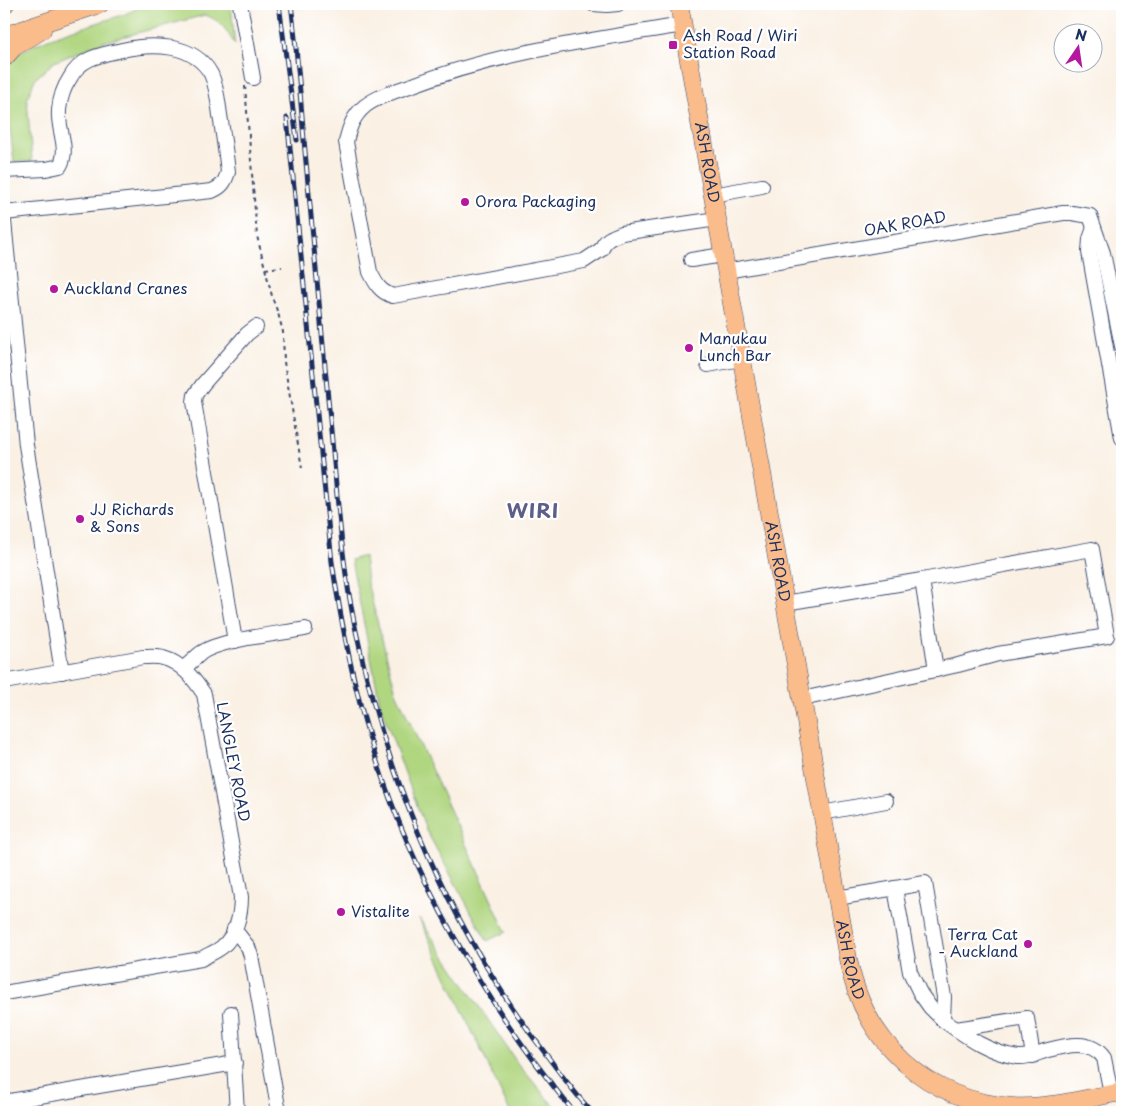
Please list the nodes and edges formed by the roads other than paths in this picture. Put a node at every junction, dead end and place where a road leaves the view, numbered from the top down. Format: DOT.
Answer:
graph roads {
  1 [pos="100,4"];
  2 [pos="240,4"];
  3 [pos="593,4"];
  4 [pos="618,4"];
  5 [pos="679,4"];
  6 [pos="76,12"];
  7 [pos="683,25"];
  8 [pos="4,36"];
  9 [pos="4,58"];
  10 [pos="248,81"];
  11 [pos="4,171"];
  12 [pos="762,186"];
  13 [pos="712,195"];
  14 [pos="4,213"];
  15 [pos="717,219"];
  16 [pos="4,221"];
  17 [pos="1092,222"];
  18 [pos="691,260"];
  19 [pos="725,263"];
  20 [pos="256,326"];
  21 [pos="1122,346"];
  22 [pos="741,359"];
  23 [pos="708,365"];
  24 [pos="1122,438"];
  25 [pos="922,580"];
  26 [pos="785,604"];
  27 [pos="305,630"];
  28 [pos="235,642"];
  29 [pos="183,668"];
  30 [pos="936,670"];
  31 [pos="62,672"];
  32 [pos="4,682"];
  33 [pos="802,699"];
  34 [pos="886,801"];
  35 [pos="822,813"];
  36 [pos="895,888"];
  37 [pos="837,898"];
  38 [pos="234,929"];
  39 [pos="4,993"];
  40 [pos="231,1013"];
  41 [pos="944,1020"];
  42 [pos="956,1029"];
  43 [pos="1033,1056"];
  44 [pos="235,1063"];
  45 [pos="1117,1093"];
  46 [pos="4,1102"];
  47 [pos="1038,1109"];
  48 [pos="238,1112"];
  49 [pos="279,1112"];
  1 -- 6 [label="main road"];
  2 -- 10 [label="street"];
  3 -- 4 [label="street"];
  5 -- 7 [label="main road, ASH ROAD"];
  6 -- 8 [label="main road"];
  6 -- 9 [label="main road"];
  7 -- 13 [label="main road, ASH ROAD"];
  7 -- 15 [label="street"];
  11 -- 14 [label="street"];
  12 -- 13 [label="street"];
  13 -- 15 [label="main road, ASH ROAD"];
  15 -- 19 [label="main road, ASH ROAD"];
  16 -- 31 [label="street"];
  17 -- 19 [label="street, OAK ROAD"];
  17 -- 21 [label="street"];
  17 -- 24 [label="street"];
  18 -- 19 [label="street, OAK ROAD"];
  19 -- 22 [label="main road, ASH ROAD"];
  20 -- 28 [label="street"];
  22 -- 23 [label="street"];
  22 -- 26 [label="main road, ASH ROAD"];
  25 -- 26 [label="street"];
  25 -- 30 [label="street"];
  25 -- 30 [label="street"];
  26 -- 33 [label="main road, ASH ROAD"];
  27 -- 28 [label="street"];
  28 -- 29 [label="street"];
  29 -- 31 [label="street, LANGLEY ROAD"];
  29 -- 38 [label="street, LANGLEY ROAD"];
  30 -- 33 [label="street"];
  31 -- 32 [label="street, LANGLEY ROAD"];
  33 -- 35 [label="main road, ASH ROAD"];
  34 -- 35 [label="street"];
  35 -- 37 [label="main road, ASH ROAD"];
  36 -- 37 [label="street"];
  36 -- 41 [label="street"];
  36 -- 41 [label="street"];
  37 -- 47 [label="main road, ASH ROAD"];
  38 -- 39 [label="street, LANGLEY ROAD"];
  38 -- 49 [label="street"];
  40 -- 44 [label="street"];
  41 -- 42 [label="street"];
  42 -- 43 [label="street"];
  42 -- 43 [label="street"];
  43 -- 45 [label="street"];
  44 -- 46 [label="street"];
  44 -- 48 [label="street"];
  45 -- 47 [label="main road, ASH ROAD"];
}
